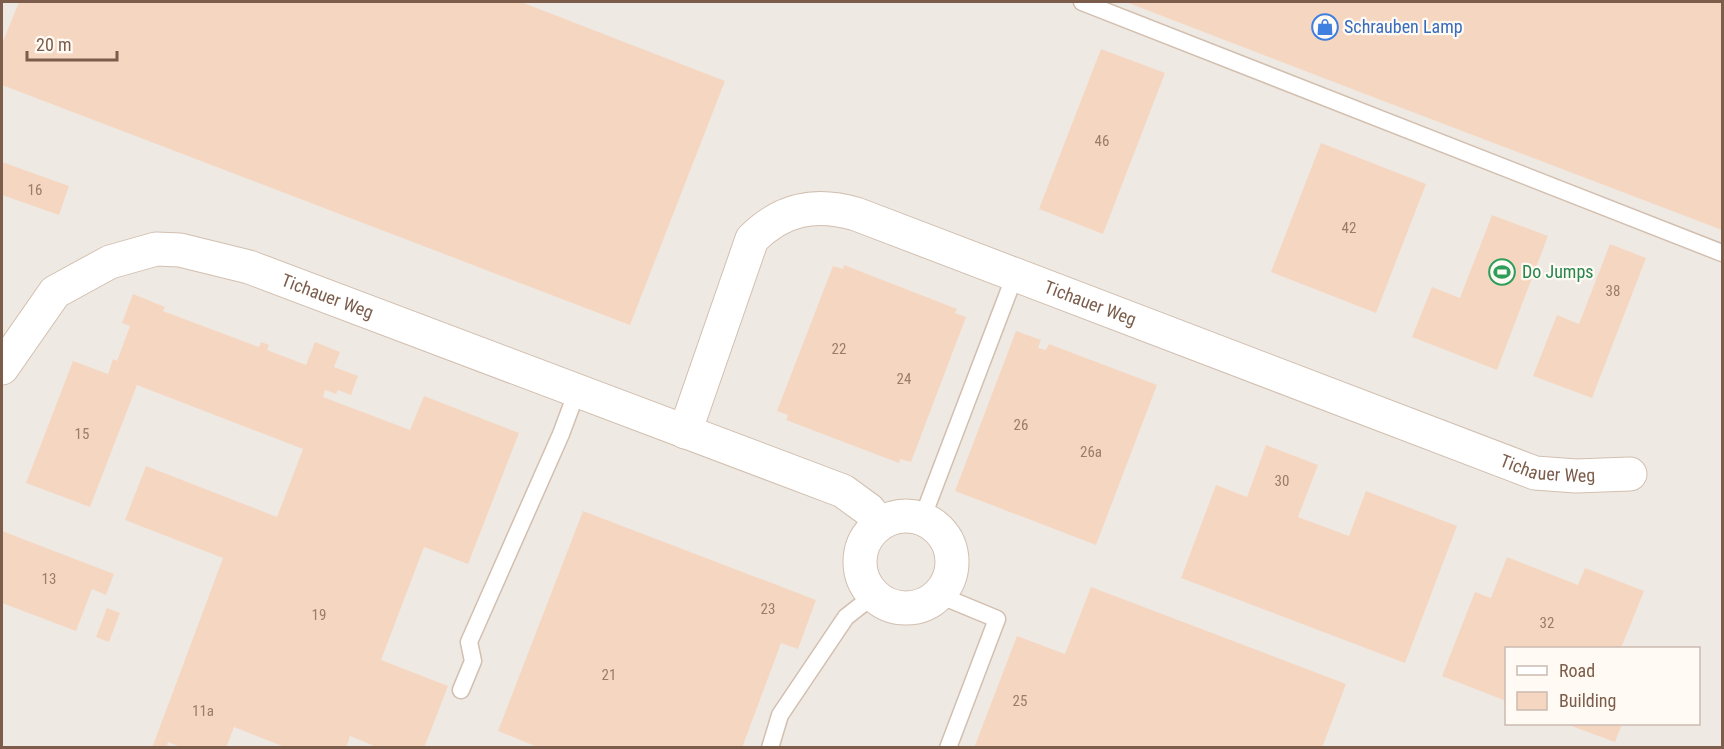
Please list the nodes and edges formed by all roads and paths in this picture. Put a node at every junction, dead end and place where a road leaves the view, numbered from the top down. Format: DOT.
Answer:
graph roads {
  1 [pos="1082,2"];
  2 [pos="1722,253"];
  3 [pos="1015,275"];
  4 [pos="2,368"];
  5 [pos="576,391"];
  6 [pos="685,432"];
  7 [pos="1630,474"];
  8 [pos="922,519"];
  9 [pos="879,524"];
  10 [pos="939,595"];
  11 [pos="874,596"];
  12 [pos="461,690"];
  13 [pos="770,747"];
  14 [pos="948,747"];
  1 -- 2 [label="lane"];
  3 -- 6 [label="street, Tichauer Weg"];
  3 -- 7 [label="street, Tichauer Weg"];
  3 -- 8 [label="lane"];
  4 -- 5 [label="street, Tichauer Weg"];
  5 -- 6 [label="street, Tichauer Weg"];
  5 -- 12 [label="lane"];
  6 -- 9 [label="street, Tichauer Weg"];
  8 -- 9 [label="street"];
  8 -- 10 [label="street"];
  9 -- 11 [label="street"];
  10 -- 11 [label="street"];
  10 -- 14 [label="lane"];
  11 -- 13 [label="lane"];
}
